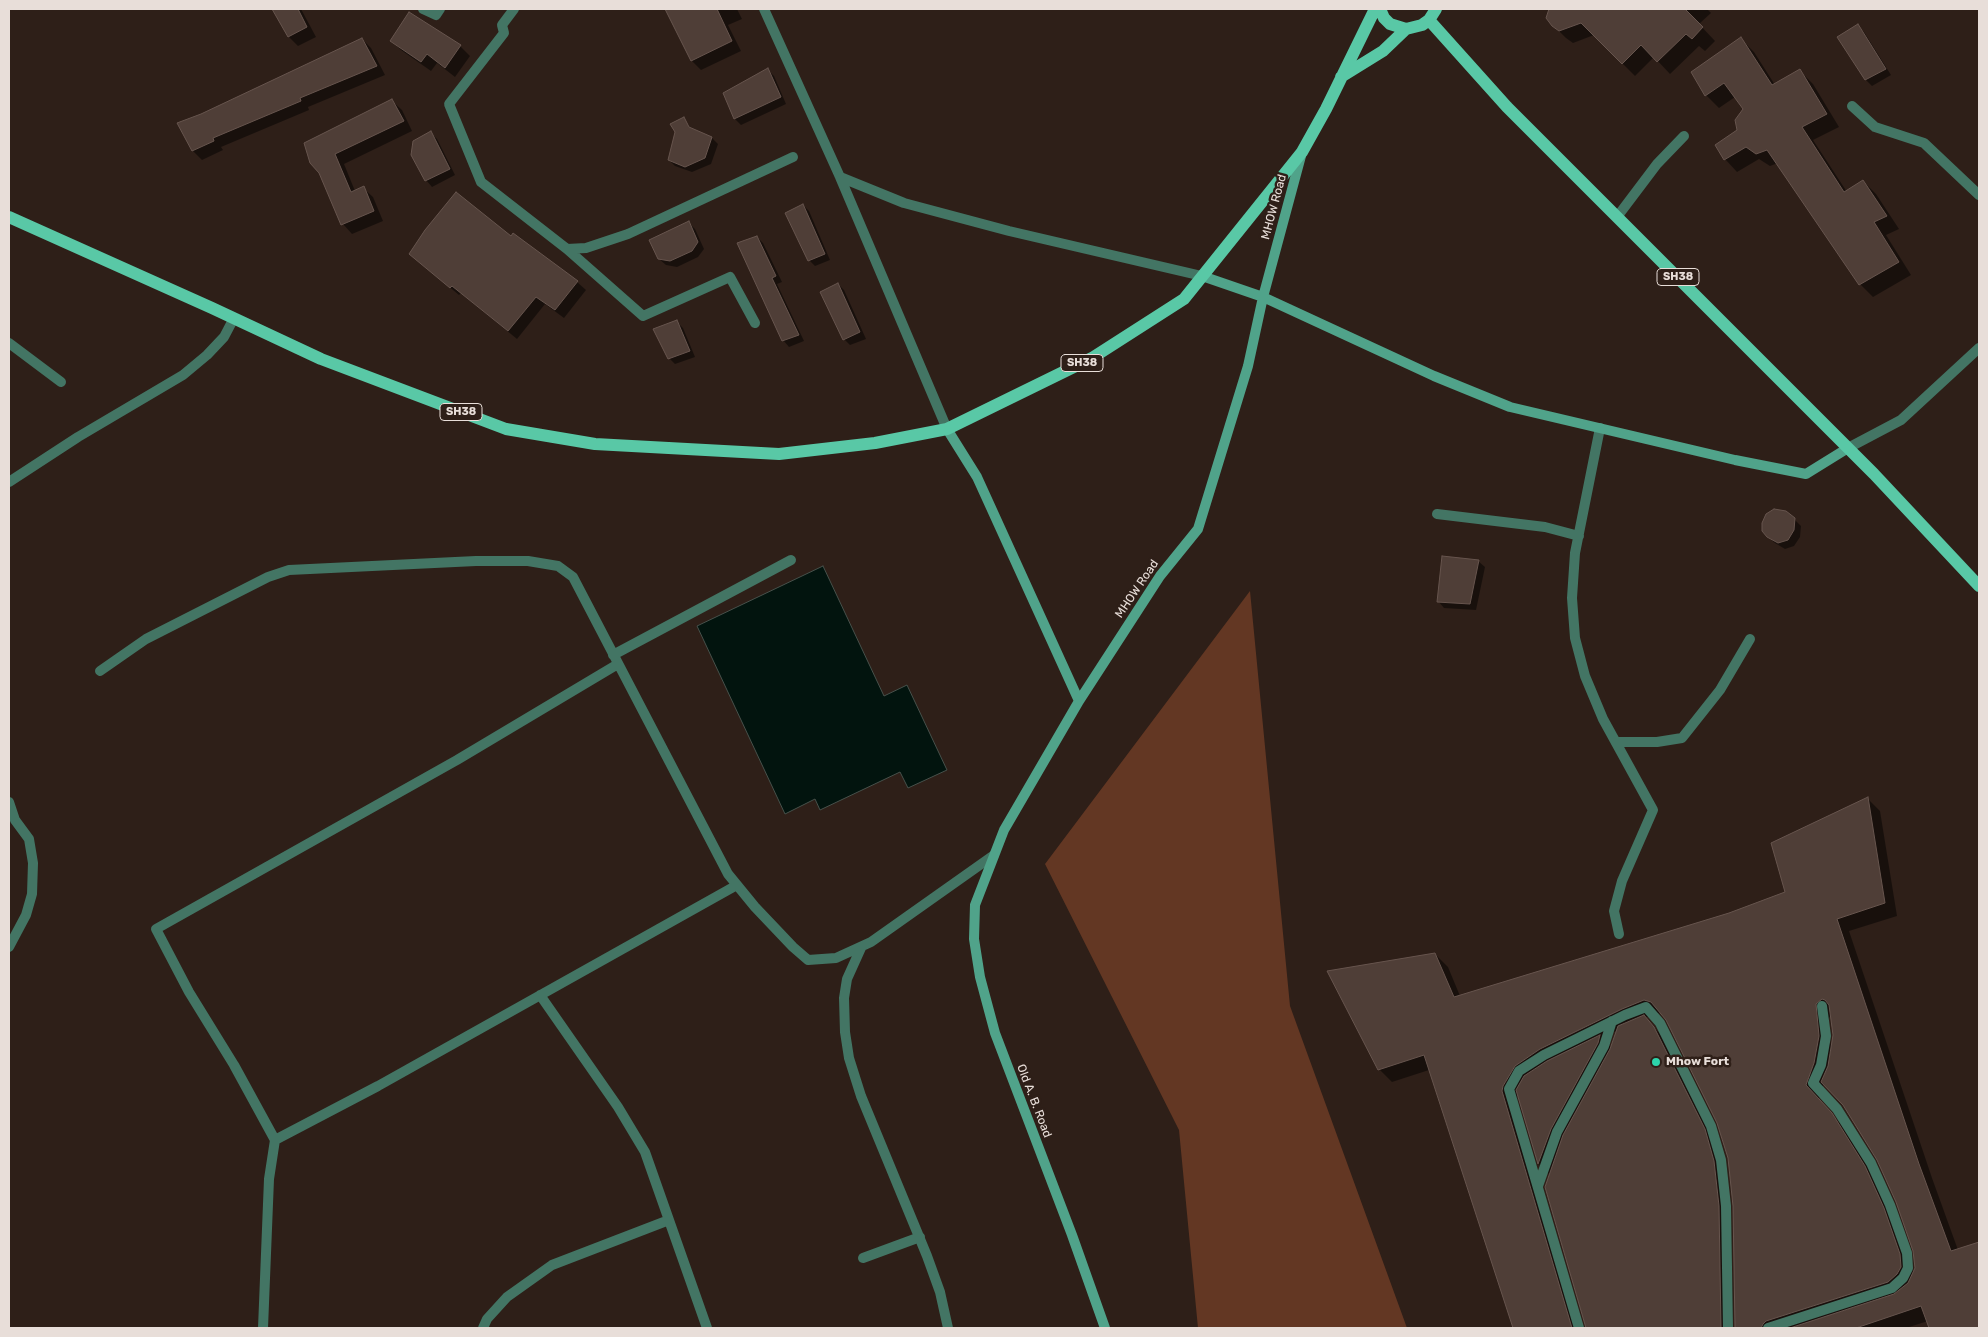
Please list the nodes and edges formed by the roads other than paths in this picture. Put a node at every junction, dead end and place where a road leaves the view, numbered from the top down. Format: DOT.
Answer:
graph roads {
  1 [pos="423,9"];
  2 [pos="440,9"];
  3 [pos="514,9"];
  4 [pos="764,9"];
  5 [pos="1375,9"];
  6 [pos="1380,9"];
  7 [pos="1436,9"];
  8 [pos="1429,20"];
  9 [pos="1406,29"];
  10 [pos="1341,77"];
  11 [pos="1852,106"];
  12 [pos="1684,136"];
  13 [pos="1302,152"];
  14 [pos="793,157"];
  15 [pos="840,177"];
  16 [pos="1979,195"];
  17 [pos="9,217"];
  18 [pos="1617,217"];
  19 [pos="567,249"];
  20 [pos="1202,276"];
  21 [pos="1263,297"];
  22 [pos="234,318"];
  23 [pos="755,323"];
  24 [pos="9,343"];
  25 [pos="1979,348"];
  26 [pos="61,382"];
  27 [pos="1600,428"];
  28 [pos="947,429"];
  29 [pos="1848,448"];
  30 [pos="9,482"];
  31 [pos="1437,514"];
  32 [pos="1579,536"];
  33 [pos="790,560"];
  34 [pos="1979,586"];
  35 [pos="1750,639"];
  36 [pos="616,660"];
  37 [pos="100,671"];
  38 [pos="1078,701"];
  39 [pos="1616,742"];
  40 [pos="9,802"];
  41 [pos="994,855"];
  42 [pos="986,877"];
  43 [pos="737,885"];
  44 [pos="1619,934"];
  45 [pos="9,947"];
  46 [pos="861,948"];
  47 [pos="540,995"];
  48 [pos="1822,1006"];
  49 [pos="1612,1021"];
  50 [pos="275,1140"];
  51 [pos="1538,1186"];
  52 [pos="669,1220"];
  53 [pos="920,1237"];
  54 [pos="862,1258"];
  55 [pos="263,1328"];
  56 [pos="483,1328"];
  57 [pos="707,1328"];
  58 [pos="948,1328"];
  59 [pos="1105,1328"];
  60 [pos="1579,1328"];
  61 [pos="1728,1328"];
  62 [pos="1768,1328"];
  1 -- 2 [label="street"];
  3 -- 19 [label="street"];
  4 -- 15 [label="street"];
  5 -- 10 [label="main road, SH38"];
  6 -- 9 [label="main road"];
  7 -- 8 [label="main road"];
  8 -- 9 [label="main road"];
  8 -- 18 [label="main road, SH38"];
  9 -- 10 [label="main road"];
  10 -- 13 [label="main road, SH38"];
  11 -- 16 [label="street"];
  12 -- 18 [label="street"];
  13 -- 20 [label="main road, SH38"];
  13 -- 21 [label="main road, MHOW Road"];
  14 -- 19 [label="street"];
  15 -- 20 [label="street"];
  15 -- 28 [label="street"];
  17 -- 22 [label="main road, SH38"];
  18 -- 29 [label="main road, SH38"];
  19 -- 23 [label="street"];
  20 -- 21 [label="main road"];
  20 -- 28 [label="main road, SH38"];
  21 -- 27 [label="main road"];
  21 -- 38 [label="main road, MHOW Road"];
  22 -- 28 [label="main road, SH38"];
  22 -- 30 [label="street"];
  24 -- 26 [label="street"];
  25 -- 29 [label="street"];
  27 -- 29 [label="main road"];
  27 -- 32 [label="street"];
  28 -- 38 [label="main road"];
  29 -- 34 [label="main road, SH38"];
  31 -- 32 [label="street"];
  32 -- 39 [label="street"];
  33 -- 36 [label="street"];
  35 -- 39 [label="street"];
  36 -- 37 [label="street"];
  36 -- 43 [label="street"];
  36 -- 50 [label="street"];
  38 -- 41 [label="main road, MHOW Road"];
  39 -- 44 [label="street"];
  40 -- 45 [label="street"];
  41 -- 42 [label="main road, MHOW Road"];
  41 -- 46 [label="street"];
  42 -- 59 [label="main road, Old A. B. Road"];
  43 -- 46 [label="street"];
  43 -- 47 [label="street"];
  46 -- 53 [label="street"];
  47 -- 50 [label="street"];
  47 -- 52 [label="street"];
  48 -- 62 [label="street"];
  49 -- 51 [label="street"];
  49 -- 51 [label="street"];
  49 -- 61 [label="street"];
  50 -- 55 [label="street"];
  51 -- 60 [label="street"];
  52 -- 56 [label="street"];
  52 -- 57 [label="street"];
  53 -- 54 [label="street"];
  53 -- 58 [label="street"];
}
